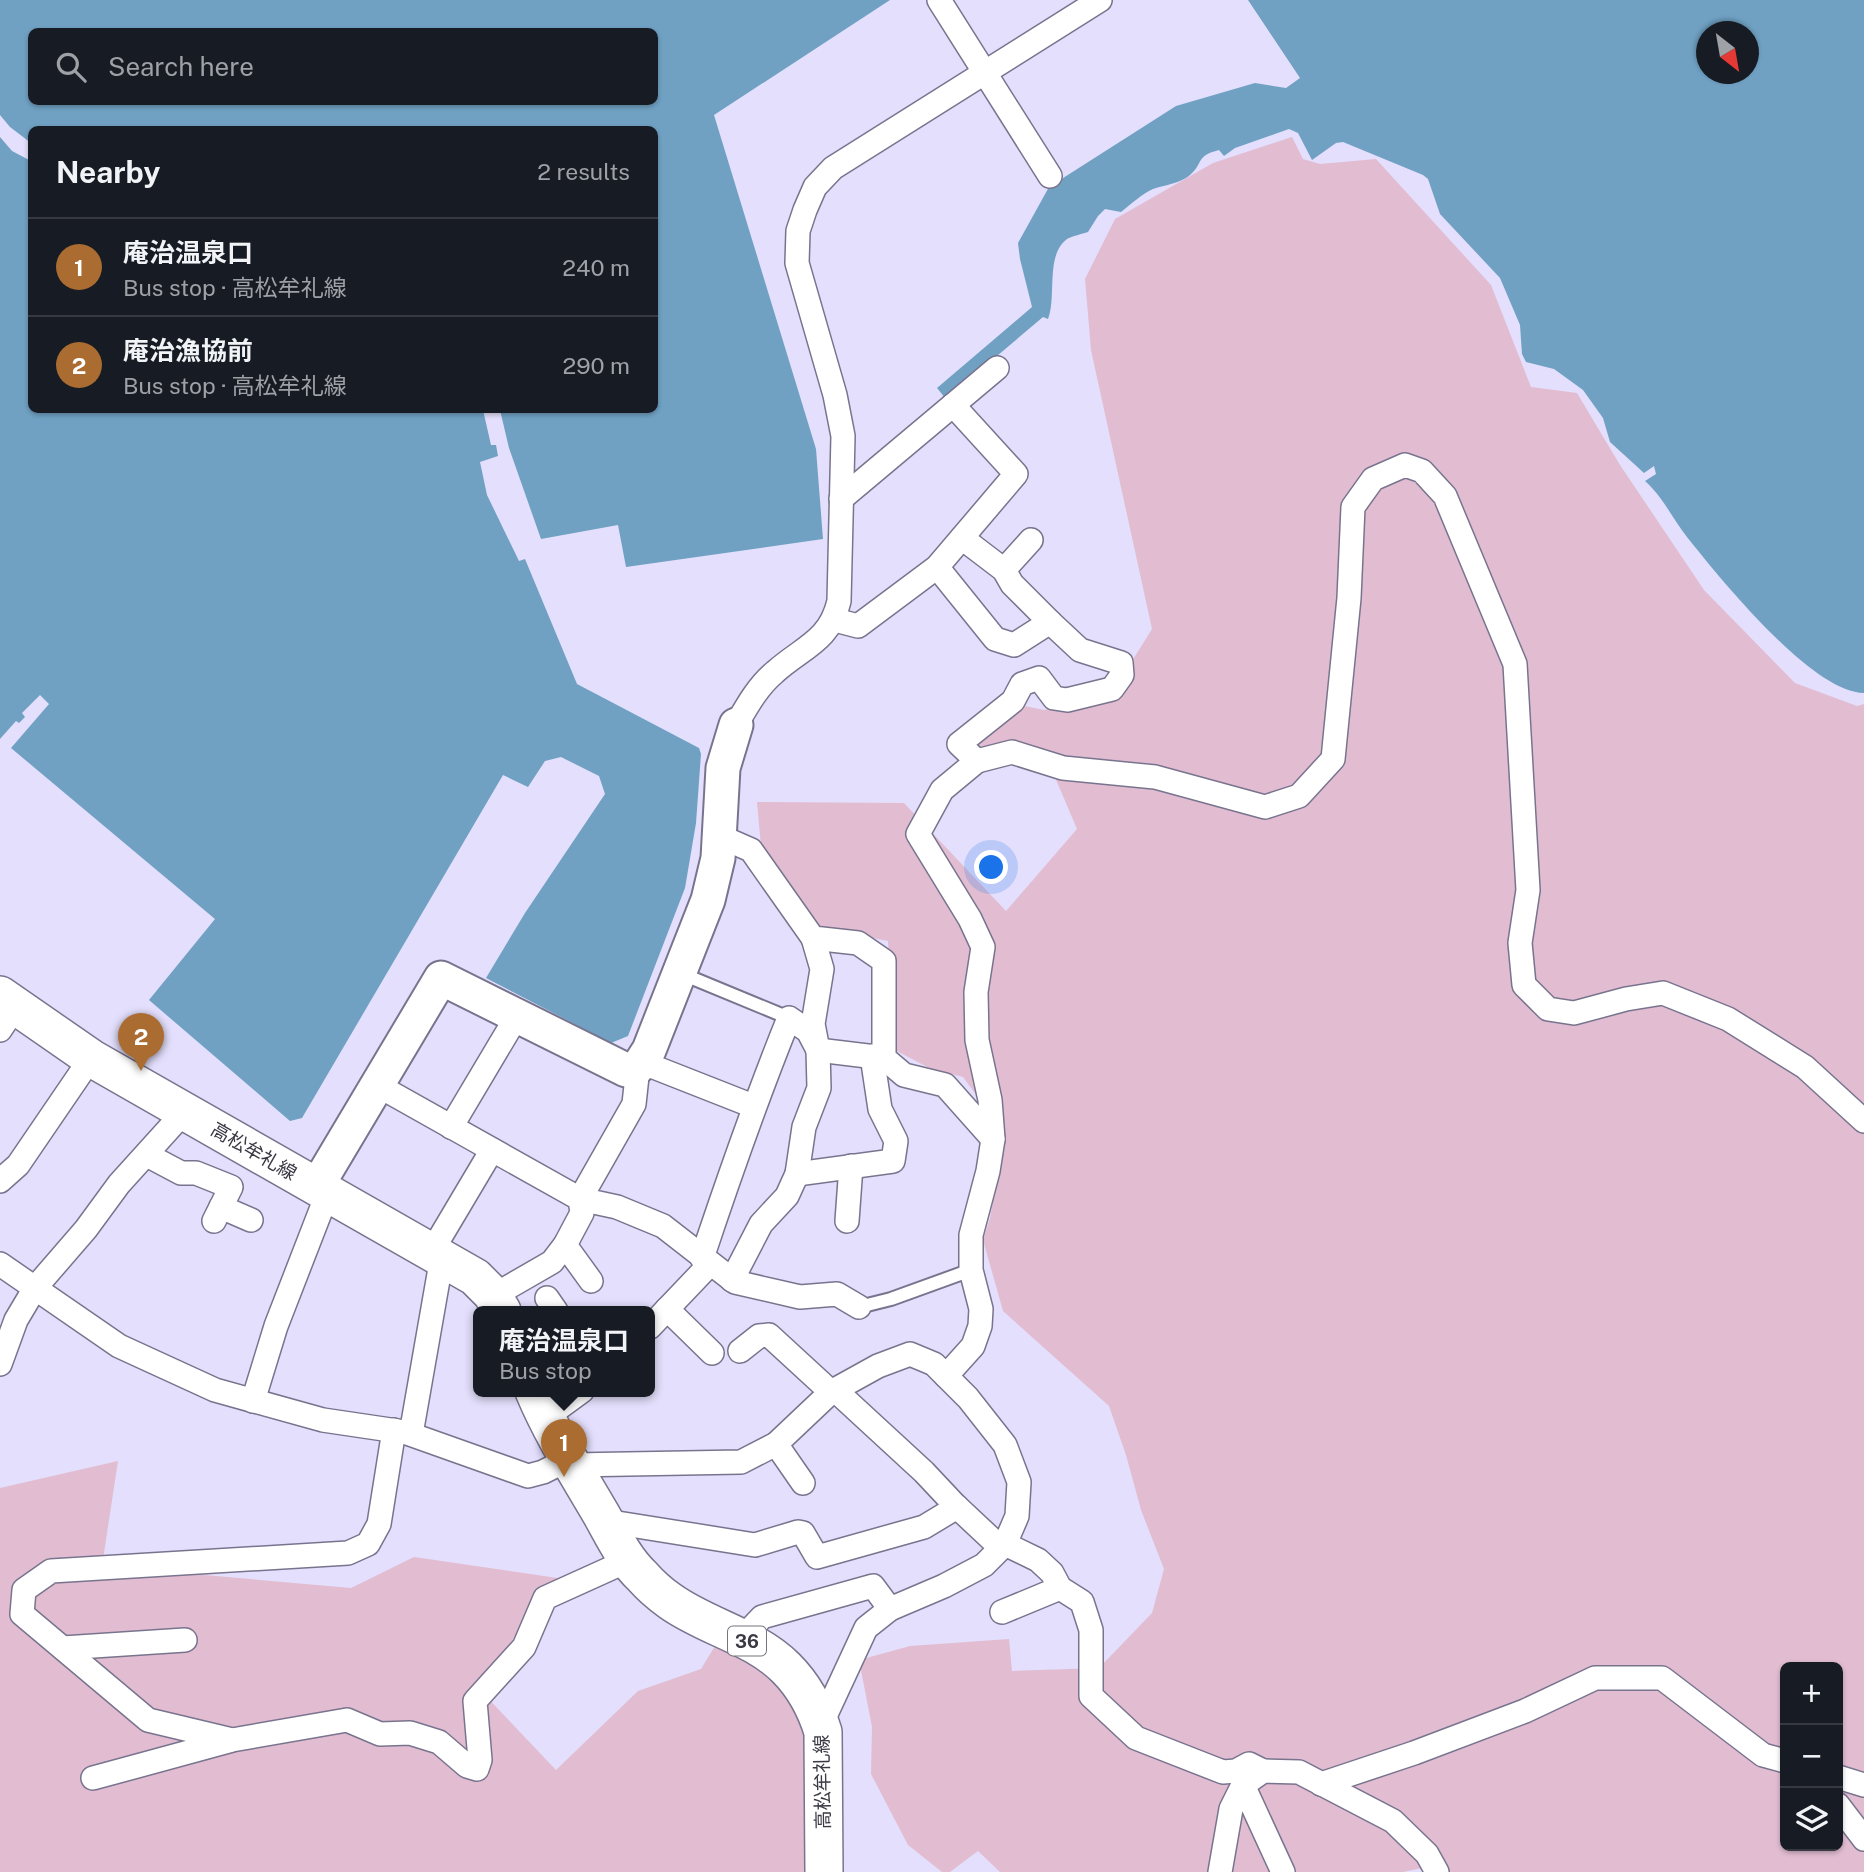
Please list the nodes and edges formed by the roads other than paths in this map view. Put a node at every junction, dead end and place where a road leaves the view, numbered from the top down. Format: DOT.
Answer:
graph roads {
  1 [pos="939,0"];
  2 [pos="1100,0"];
  3 [pos="985,73"];
  4 [pos="1050,176"];
  5 [pos="997,368"];
  6 [pos="953,405"];
  7 [pos="841,499"];
  8 [pos="962,538"];
  9 [pos="1031,540"];
  10 [pos="937,567"];
  11 [pos="1004,570"];
  12 [pos="835,620"];
  13 [pos="1050,622"];
  14 [pos="736,725"];
  15 [pos="977,761"];
  16 [pos="719,836"];
  17 [pos="813,938"];
  18 [pos="679,973"];
  19 [pos="5,1011"];
  20 [pos="517,1016"];
  21 [pos="789,1018"];
  22 [pos="818,1050"];
  23 [pos="878,1057"];
  24 [pos="91,1058"];
  25 [pos="639,1064"];
  26 [pos="377,1085"];
  27 [pos="753,1107"];
  28 [pos="185,1111"];
  29 [pos="1864,1121"];
  30 [pos="451,1126"];
  31 [pos="993,1139"];
  32 [pos="492,1150"];
  33 [pos="147,1155"];
  34 [pos="851,1166"];
  35 [pos="797,1174"];
  36 [pos="0,1181"];
  37 [pos="323,1189"];
  38 [pos="580,1199"];
  39 [pos="251,1220"];
  40 [pos="847,1221"];
  41 [pos="565,1245"];
  42 [pos="437,1254"];
  43 [pos="706,1261"];
  44 [pos="0,1264"];
  45 [pos="971,1270"];
  46 [pos="591,1280"];
  47 [pos="732,1280"];
  48 [pos="35,1288"];
  49 [pos="498,1303"];
  50 [pos="859,1307"];
  51 [pos="667,1309"];
  52 [pos="655,1322"];
  53 [pos="740,1351"];
  54 [pos="712,1353"];
  55 [pos="0,1364"];
  56 [pos="946,1376"];
  57 [pos="833,1391"];
  58 [pos="563,1397"];
  59 [pos="253,1401"];
  60 [pos="540,1404"];
  61 [pos="402,1432"];
  62 [pos="776,1444"];
  63 [pos="570,1462"];
  64 [pos="803,1483"];
  65 [pos="957,1507"];
  66 [pos="605,1521"];
  67 [pos="1003,1546"];
  68 [pos="629,1560"];
  69 [pos="1060,1588"];
  70 [pos="890,1609"];
  71 [pos="1002,1612"];
  72 [pos="741,1639"];
  73 [pos="184,1640"];
  74 [pos="63,1648"];
  75 [pos="818,1718"];
  76 [pos="232,1740"];
  77 [pos="1780,1760"];
  78 [pos="1263,1771"];
  79 [pos="93,1778"];
  80 [pos="1843,1779"];
  81 [pos="1321,1784"];
  82 [pos="1243,1785"];
  83 [pos="1864,1785"];
  84 [pos="1843,1812"];
  85 [pos="1864,1839"];
  86 [pos="824,1872"];
  87 [pos="1220,1872"];
  88 [pos="1283,1872"];
  89 [pos="1437,1872"];
  1 -- 3 [label="street"];
  2 -- 3 [label="street"];
  3 -- 4 [label="street"];
  3 -- 7 [label="street"];
  5 -- 6 [label="street"];
  6 -- 7 [label="street"];
  6 -- 8 [label="street"];
  7 -- 12 [label="street"];
  8 -- 10 [label="street"];
  8 -- 11 [label="street"];
  9 -- 11 [label="street"];
  10 -- 12 [label="street"];
  10 -- 13 [label="street"];
  11 -- 13 [label="street"];
  12 -- 14 [label="street"];
  13 -- 15 [label="street"];
  14 -- 16 [label="street"];
  15 -- 29 [label="street"];
  15 -- 31 [label="street"];
  16 -- 17 [label="street"];
  16 -- 18 [label="street"];
  17 -- 22 [label="street"];
  17 -- 23 [label="street"];
  18 -- 21 [label="lane"];
  18 -- 25 [label="street"];
  19 -- 24 [label="main road, 高松牟礼線"];
  20 -- 25 [label="street"];
  20 -- 26 [label="street"];
  20 -- 30 [label="street"];
  21 -- 22 [label="street"];
  21 -- 27 [label="street"];
  22 -- 23 [label="street"];
  22 -- 35 [label="street"];
  23 -- 31 [label="street"];
  23 -- 34 [label="street"];
  24 -- 28 [label="main road, 高松牟礼線"];
  24 -- 36 [label="street"];
  25 -- 27 [label="street"];
  25 -- 38 [label="street"];
  26 -- 30 [label="street"];
  26 -- 37 [label="street"];
  27 -- 43 [label="street"];
  28 -- 33 [label="street"];
  28 -- 37 [label="main road, 高松牟礼線"];
  30 -- 32 [label="street"];
  31 -- 45 [label="street"];
  32 -- 38 [label="street"];
  32 -- 42 [label="street"];
  33 -- 39 [label="street"];
  33 -- 48 [label="street"];
  34 -- 35 [label="street"];
  34 -- 40 [label="street"];
  35 -- 47 [label="street"];
  37 -- 42 [label="main road, 高松牟礼線"];
  37 -- 59 [label="street"];
  38 -- 41 [label="street"];
  38 -- 43 [label="street"];
  41 -- 46 [label="street"];
  41 -- 49 [label="street"];
  42 -- 49 [label="main road, 高松牟礼線"];
  42 -- 61 [label="street"];
  43 -- 47 [label="street"];
  43 -- 51 [label="street"];
  44 -- 48 [label="street"];
  45 -- 50 [label="lane"];
  45 -- 56 [label="street"];
  47 -- 50 [label="street"];
  48 -- 55 [label="street"];
  48 -- 59 [label="street"];
  51 -- 52 [label="street"];
  51 -- 54 [label="street"];
  53 -- 57 [label="street"];
  56 -- 57 [label="street"];
  56 -- 67 [label="street"];
  57 -- 62 [label="street"];
  57 -- 65 [label="street"];
  58 -- 60 [label="street"];
  59 -- 61 [label="street"];
  60 -- 63 [label="main road, 高松牟礼線 / 36"];
  61 -- 63 [label="street"];
  61 -- 74 [label="street"];
  62 -- 63 [label="street"];
  62 -- 64 [label="street"];
  63 -- 66 [label="main road, 高松牟礼線 / 36"];
  65 -- 66 [label="street"];
  65 -- 67 [label="street"];
  66 -- 68 [label="main road, 高松牟礼線 / 36"];
  67 -- 69 [label="street"];
  67 -- 70 [label="street"];
  68 -- 72 [label="main road, 高松牟礼線 / 36"];
  68 -- 76 [label="street"];
  69 -- 71 [label="street"];
  69 -- 78 [label="street"];
  70 -- 72 [label="street"];
  70 -- 75 [label="street"];
  72 -- 75 [label="main road, 高松牟礼線 / 36"];
  73 -- 74 [label="street"];
  74 -- 76 [label="street"];
  75 -- 86 [label="main road, 高松牟礼線 / 36"];
  76 -- 79 [label="street"];
  77 -- 81 [label="street"];
  78 -- 81 [label="street"];
  78 -- 82 [label="street"];
  80 -- 83 [label="street"];
  81 -- 89 [label="street"];
  82 -- 87 [label="street"];
  82 -- 88 [label="street"];
  84 -- 85 [label="street"];
}
